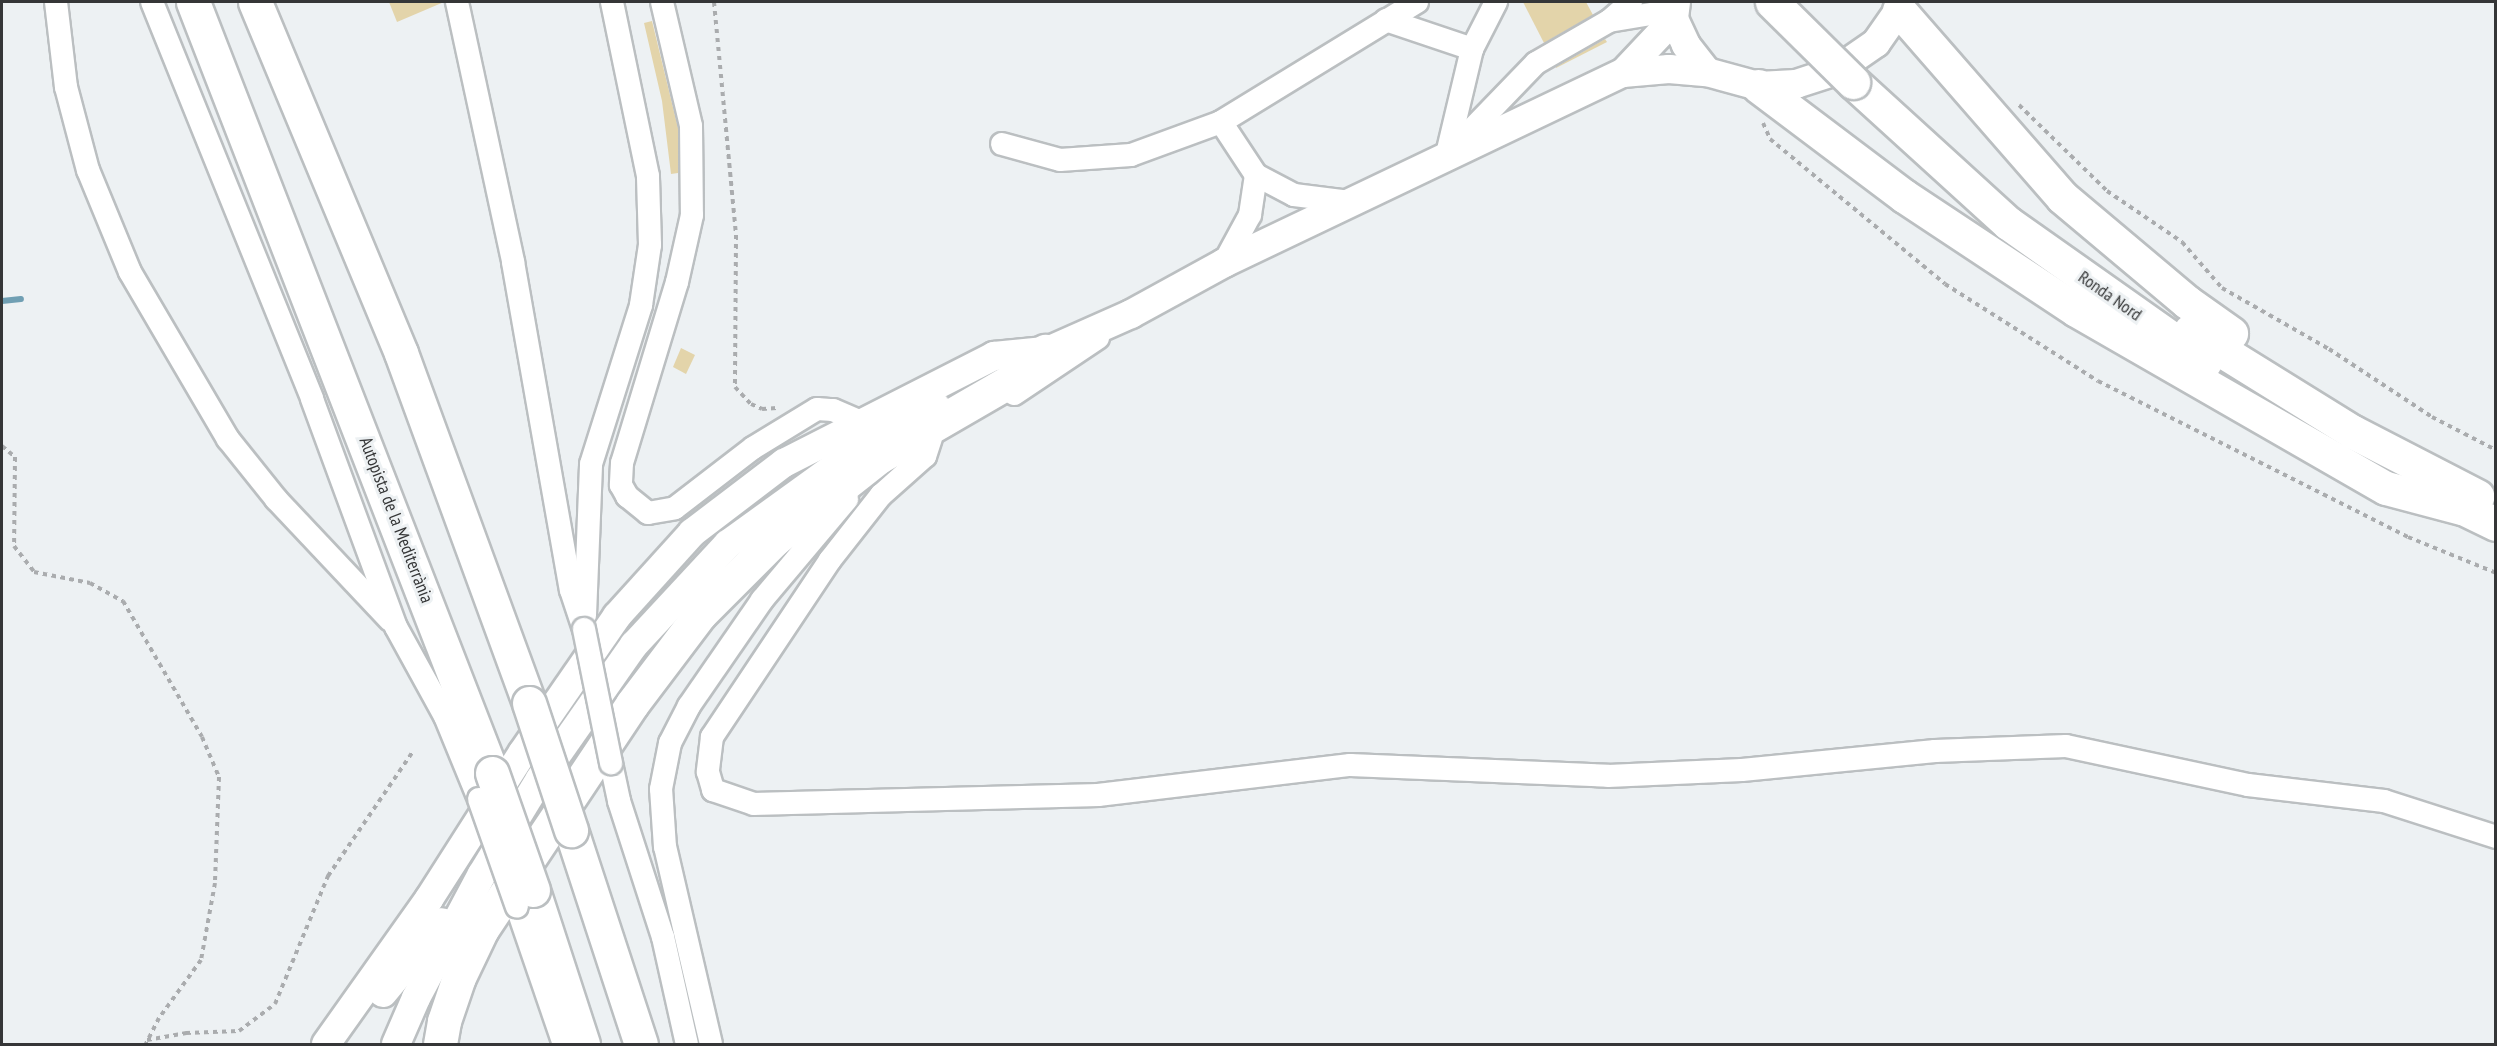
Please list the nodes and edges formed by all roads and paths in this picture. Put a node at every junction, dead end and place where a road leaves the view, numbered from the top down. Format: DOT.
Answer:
graph roads {
  1 [pos="56,2"];
  2 [pos="152,2"];
  3 [pos="192,2"];
  4 [pos="255,2"];
  5 [pos="457,2"];
  6 [pos="612,2"];
  7 [pos="662,2"];
  8 [pos="714,2"];
  9 [pos="1417,2"];
  10 [pos="1496,2"];
  11 [pos="1627,2"];
  12 [pos="1772,2"];
  13 [pos="1804,2"];
  14 [pos="1900,6"];
  15 [pos="1675,10"];
  16 [pos="1386,20"];
  17 [pos="1609,21"];
  18 [pos="1473,49"];
  19 [pos="1707,72"];
  20 [pos="1623,73"];
  21 [pos="1862,76"];
  22 [pos="1753,85"];
  23 [pos="2012,98"];
  24 [pos="1221,123"];
  25 [pos="1002,144"];
  26 [pos="1447,155"];
  27 [pos="1256,176"];
  28 [pos="1350,202"];
  29 [pos="1224,264"];
  30 [pos="1131,314"];
  31 [pos="1045,351"];
  32 [pos="817,409"];
  33 [pos="864,423"];
  34 [pos="931,438"];
  35 [pos="2,446"];
  36 [pos="2496,450"];
  37 [pos="2463,499"];
  38 [pos="2496,504"];
  39 [pos="2496,524"];
  40 [pos="2496,573"];
  41 [pos="396,627"];
  42 [pos="584,628"];
  43 [pos="412,753"];
  44 [pos="485,786"];
  45 [pos="2496,837"];
  46 [pos="482,874"];
  47 [pos="525,899"];
  48 [pos="147,1042"];
  49 [pos="328,1044"];
  50 [pos="396,1044"];
  51 [pos="440,1044"];
  52 [pos="564,1044"];
  53 [pos="583,1044"];
  54 [pos="641,1044"];
  55 [pos="687,1044"];
  56 [pos="711,1044"];
  1 -- 41 [label="street"];
  2 -- 41 [label="street"];
  3 -- 44 [label="highway, Autopista de la Mediterrània"];
  4 -- 54 [label="highway, bridge"];
  5 -- 42 [label="street"];
  6 -- 42 [label="street"];
  7 -- 32 [label="street"];
  8 -- 32 [label="path"];
  9 -- 16 [label="street"];
  10 -- 18 [label="street"];
  11 -- 17 [label="street"];
  12 -- 21 [label="highway, Ronda Nord, bridge"];
  13 -- 21 [label="highway, Ronda Nord"];
  14 -- 22 [label="main road"];
  14 -- 37 [label="highway"];
  15 -- 17 [label="street"];
  15 -- 19 [label="main road"];
  15 -- 20 [label="main road"];
  16 -- 18 [label="street"];
  16 -- 24 [label="street"];
  17 -- 26 [label="street"];
  18 -- 26 [label="street"];
  19 -- 20 [label="main road"];
  19 -- 22 [label="main road"];
  20 -- 26 [label="main road"];
  21 -- 37 [label="highway, Ronda Nord"];
  22 -- 37 [label="highway"];
  22 -- 40 [label="path"];
  23 -- 36 [label="path"];
  24 -- 25 [label="street"];
  24 -- 27 [label="street"];
  26 -- 28 [label="main road"];
  27 -- 28 [label="street"];
  27 -- 29 [label="street"];
  28 -- 29 [label="main road"];
  29 -- 30 [label="main road"];
  30 -- 31 [label="main road"];
  30 -- 34 [label="street"];
  31 -- 33 [label="main road"];
  31 -- 46 [label="main road"];
  31 -- 51 [label="highway"];
  32 -- 33 [label="street"];
  33 -- 49 [label="main road"];
  34 -- 45 [label="street"];
  34 -- 56 [label="street"];
  35 -- 48 [label="path"];
  37 -- 38 [label="highway, Ronda Nord"];
  37 -- 39 [label="highway, Ronda Nord"];
  41 -- 44 [label="street"];
  42 -- 55 [label="street, bridge"];
  43 -- 48 [label="path"];
  44 -- 47 [label="highway, Autopista de la Mediterrània, bridge"];
  46 -- 49 [label="main road"];
  46 -- 50 [label="main road"];
  47 -- 52 [label="street"];
  47 -- 53 [label="highway, Autopista de la Mediterrània"];
}
